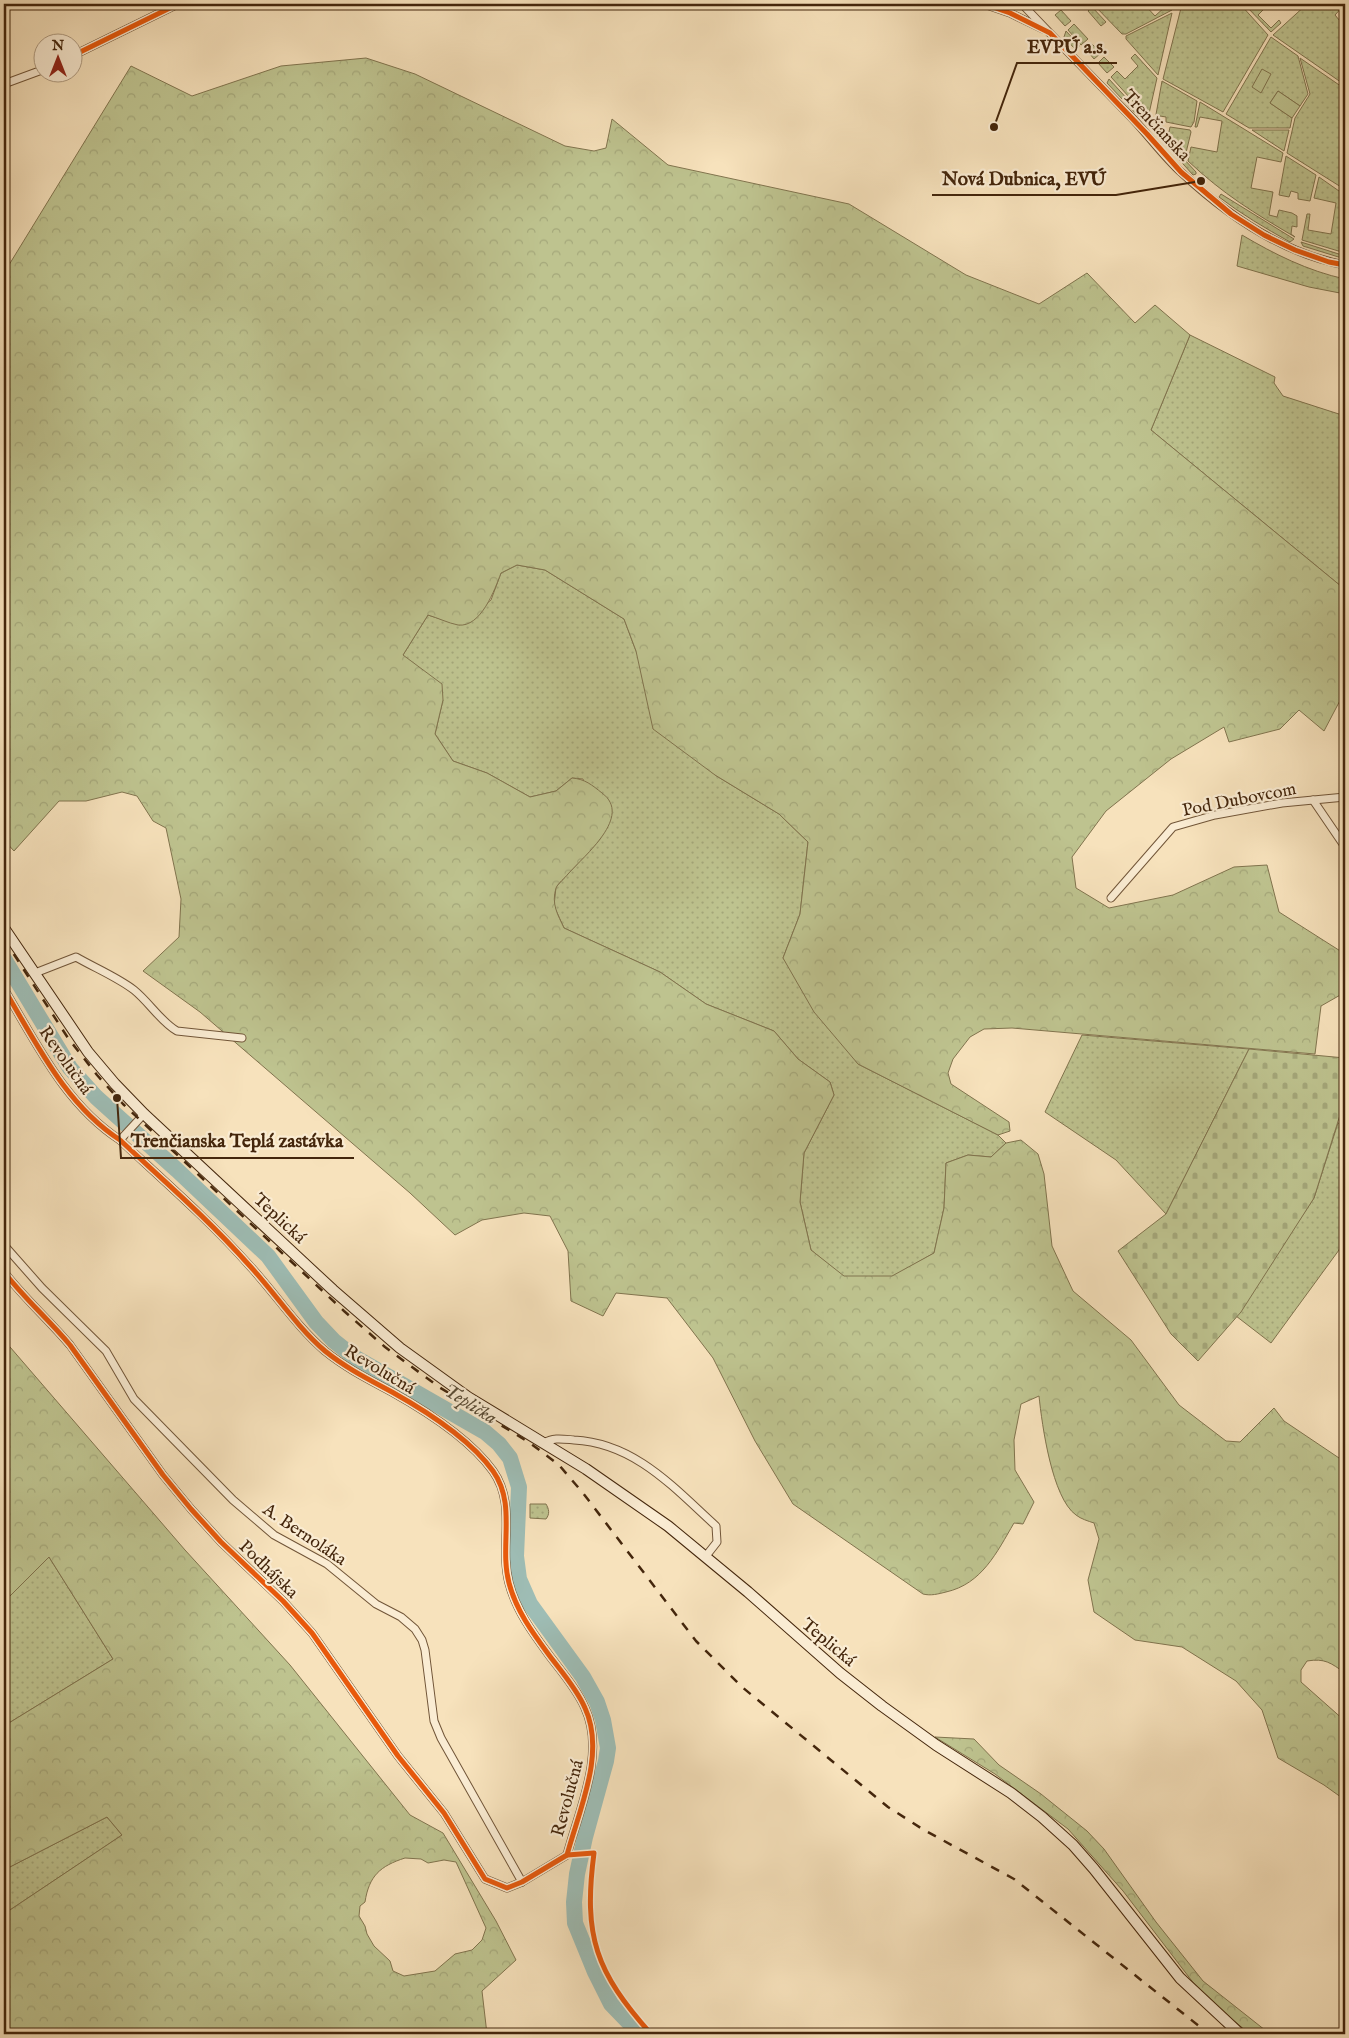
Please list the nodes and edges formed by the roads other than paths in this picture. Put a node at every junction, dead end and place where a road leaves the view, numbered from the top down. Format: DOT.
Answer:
graph roads {
  1 [pos="178,4"];
  2 [pos="984,4"];
  3 [pos="1022,4"];
  4 [pos="1050,33"];
  5 [pos="82,51"];
  6 [pos="32,74"];
  7 [pos="4,84"];
  8 [pos="1345,265"];
  9 [pos="1345,798"];
  10 [pos="1313,800"];
  11 [pos="1345,847"];
  12 [pos="1111,898"];
  13 [pos="4,928"];
  14 [pos="35,973"];
  15 [pos="4,989"];
  16 [pos="242,1038"];
  17 [pos="141,1118"];
  18 [pos="122,1138"];
  19 [pos="4,1245"];
  20 [pos="4,1272"];
  21 [pos="544,1443"];
  22 [pos="706,1556"];
  23 [pos="522,1882"];
  24 [pos="507,1888"];
  25 [pos="1240,2034"];
  1 -- 5 [label="street"];
  2 -- 4 [label="street, Trenčianska"];
  3 -- 4 [label="street, Trenčianska"];
  4 -- 8 [label="street, Trenčianska"];
  6 -- 7 [label="street"];
  9 -- 10 [label="street, Pod Dubovcom"];
  10 -- 11 [label="street"];
  10 -- 12 [label="street, Pod Dubovcom"];
  13 -- 14 [label="main road, Teplická"];
  14 -- 16 [label="street"];
  14 -- 17 [label="main road, Teplická"];
  15 -- 18 [label="street, Revolučná"];
  17 -- 18 [label="street"];
  17 -- 21 [label="main road, Teplická"];
  18 -- 23 [label="street, Revolučná"];
  19 -- 23 [label="street, A. Bernoláka"];
  20 -- 24 [label="street, Podhájska"];
  21 -- 22 [label="main road, Teplická"];
  21 -- 22 [label="street"];
  22 -- 25 [label="main road, Teplická"];
  23 -- 24 [label="street, Revolučná"];
}
